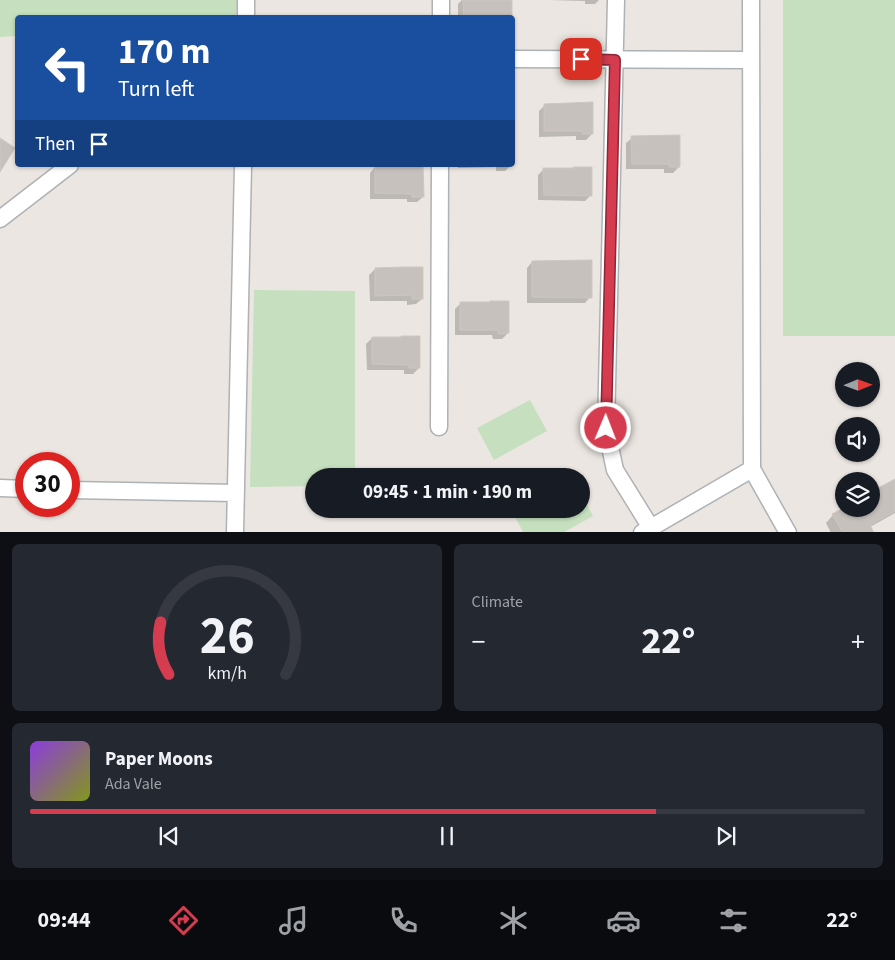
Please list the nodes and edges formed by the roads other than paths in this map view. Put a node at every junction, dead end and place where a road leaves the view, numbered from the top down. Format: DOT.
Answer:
graph roads {
  1 [pos="246,0"];
  2 [pos="441,0"];
  3 [pos="616,0"];
  4 [pos="751,0"];
  5 [pos="246,15"];
  6 [pos="441,15"];
  7 [pos="515,59"];
  8 [pos="615,60"];
  9 [pos="750,60"];
  10 [pos="67,167"];
  11 [pos="243,167"];
  12 [pos="440,167"];
  13 [pos="0,219"];
  14 [pos="439,427"];
  15 [pos="752,469"];
  16 [pos="0,488"];
  17 [pos="15,489"];
  18 [pos="80,490"];
  19 [pos="236,493"];
  20 [pos="647,530"];
  21 [pos="235,532"];
  22 [pos="788,532"];
  1 -- 5 [label="street"];
  2 -- 6 [label="street"];
  3 -- 8 [label="street"];
  4 -- 9 [label="street"];
  7 -- 8 [label="street"];
  8 -- 9 [label="street"];
  8 -- 20 [label="street"];
  9 -- 15 [label="street"];
  10 -- 13 [label="street"];
  11 -- 19 [label="street"];
  12 -- 14 [label="street"];
  15 -- 20 [label="street"];
  15 -- 22 [label="street"];
  16 -- 17 [label="street"];
  18 -- 19 [label="street"];
  19 -- 21 [label="street"];
}
